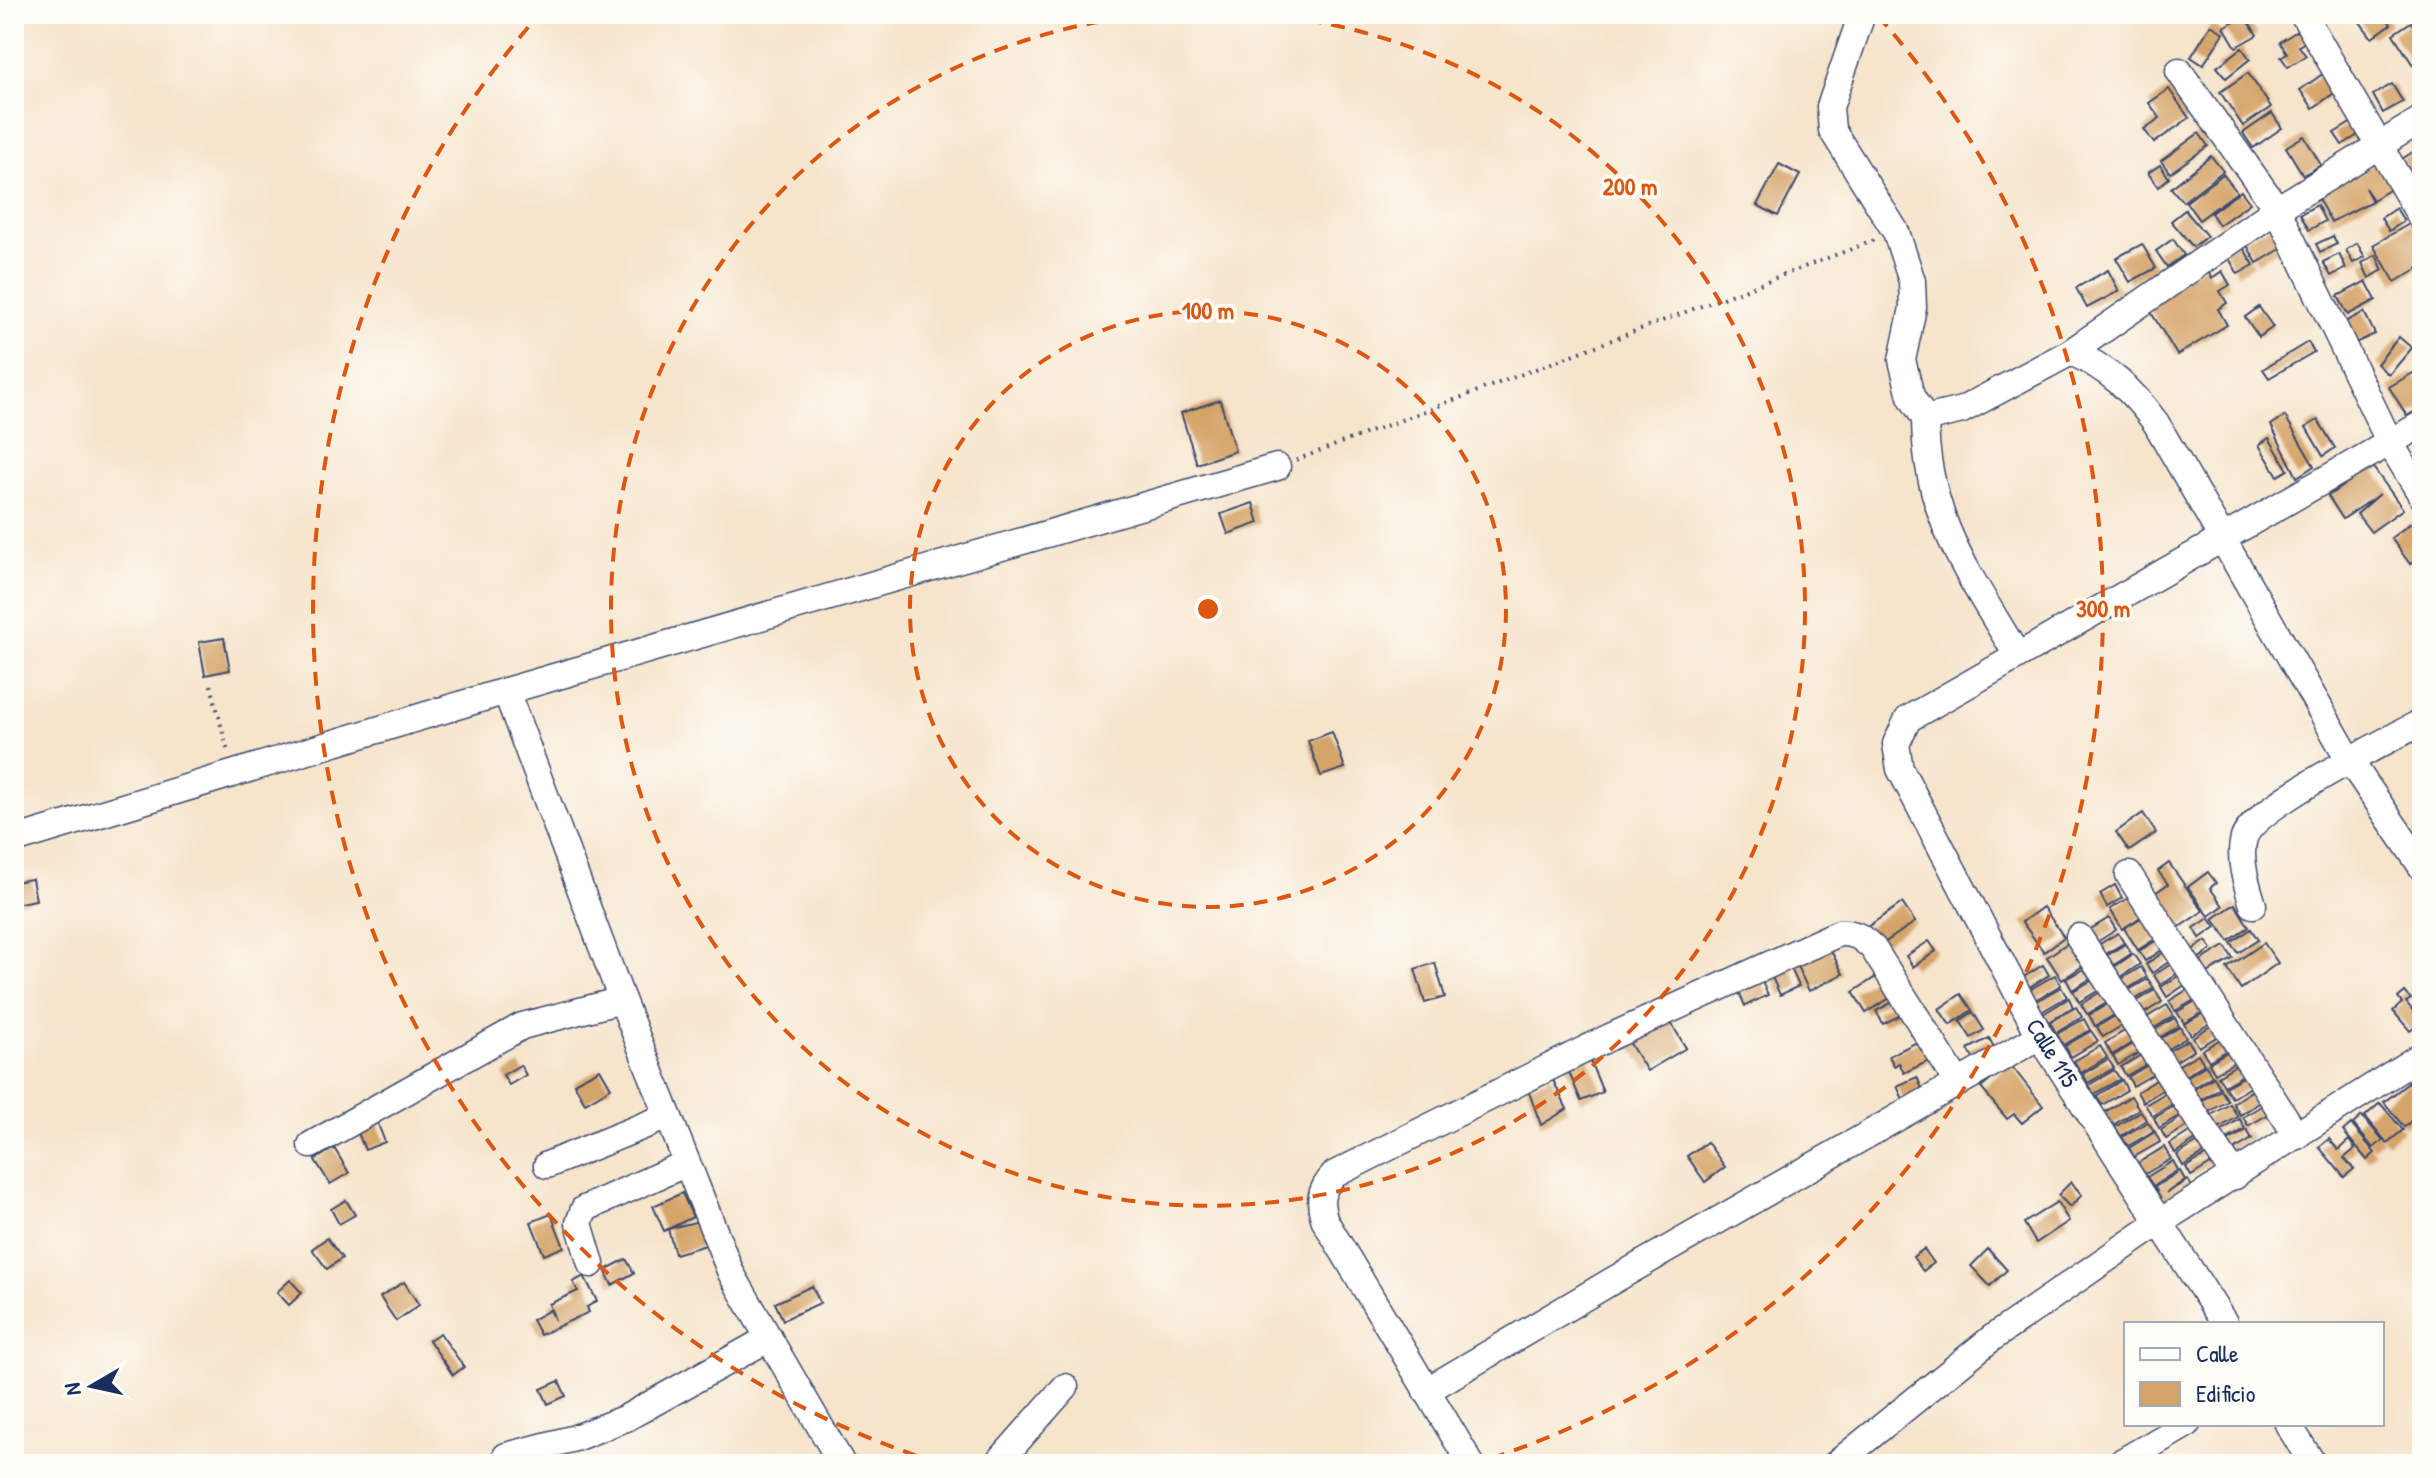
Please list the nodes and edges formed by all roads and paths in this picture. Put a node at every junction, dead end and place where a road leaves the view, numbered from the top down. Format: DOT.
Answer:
graph roads {
  1 [pos="1862,14"];
  2 [pos="2303,14"];
  3 [pos="2179,71"];
  4 [pos="2422,119"];
  5 [pos="2379,145"];
  6 [pos="2277,209"];
  7 [pos="2422,219"];
  8 [pos="1896,232"];
  9 [pos="2071,352"];
  10 [pos="1925,419"];
  11 [pos="2422,424"];
  12 [pos="2390,443"];
  13 [pos="1277,467"];
  14 [pos="2422,496"];
  15 [pos="2221,537"];
  16 [pos="2017,655"];
  17 [pos="211,685"];
  18 [pos="506,691"];
  19 [pos="2422,722"];
  20 [pos="2350,761"];
  21 [pos="234,775"];
  22 [pos="14,840"];
  23 [pos="2422,867"];
  24 [pos="2129,875"];
  25 [pos="2253,905"];
  26 [pos="2079,937"];
  27 [pos="622,1000"];
  28 [pos="2040,1036"];
  29 [pos="2422,1055"];
  30 [pos="1958,1083"];
  31 [pos="668,1116"];
  32 [pos="2297,1136"];
  33 [pos="311,1145"];
  34 [pos="687,1163"];
  35 [pos="547,1165"];
  36 [pos="2235,1176"];
  37 [pos="2160,1222"];
  38 [pos="591,1264"];
  39 [pos="2224,1322"];
  40 [pos="769,1338"];
  41 [pos="1065,1387"];
  42 [pos="1426,1391"];
  43 [pos="2184,1426"];
  44 [pos="2289,1426"];
  45 [pos="506,1456"];
  46 [pos="842,1464"];
  47 [pos="997,1464"];
  48 [pos="1471,1464"];
  49 [pos="1836,1464"];
  50 [pos="2118,1464"];
  51 [pos="2313,1464"];
  1 -- 8 [label="street"];
  2 -- 5 [label="street"];
  3 -- 6 [label="street"];
  4 -- 5 [label="street"];
  5 -- 6 [label="street"];
  5 -- 7 [label="street"];
  6 -- 9 [label="street"];
  6 -- 12 [label="street"];
  8 -- 10 [label="street"];
  8 -- 13 [label="path"];
  9 -- 10 [label="street"];
  9 -- 15 [label="street"];
  10 -- 16 [label="street"];
  11 -- 12 [label="street"];
  12 -- 14 [label="street"];
  12 -- 15 [label="street"];
  13 -- 18 [label="street"];
  15 -- 16 [label="street"];
  15 -- 20 [label="street"];
  16 -- 28 [label="street, Calle 115"];
  17 -- 21 [label="path"];
  18 -- 21 [label="street"];
  18 -- 27 [label="street"];
  19 -- 20 [label="street"];
  20 -- 23 [label="street"];
  20 -- 25 [label="street"];
  21 -- 22 [label="street"];
  24 -- 32 [label="street"];
  26 -- 36 [label="street"];
  27 -- 31 [label="street"];
  27 -- 33 [label="street"];
  28 -- 30 [label="street"];
  28 -- 37 [label="street, Calle 115"];
  29 -- 32 [label="street"];
  30 -- 42 [label="street"];
  30 -- 42 [label="street"];
  31 -- 34 [label="street"];
  31 -- 35 [label="street"];
  32 -- 36 [label="street"];
  34 -- 38 [label="street"];
  34 -- 40 [label="street"];
  36 -- 37 [label="street"];
  37 -- 39 [label="street, Calle 115"];
  37 -- 49 [label="street"];
  40 -- 45 [label="street"];
  40 -- 46 [label="street"];
  41 -- 47 [label="street"];
  42 -- 48 [label="street"];
  43 -- 50 [label="street"];
  44 -- 51 [label="street"];
}
